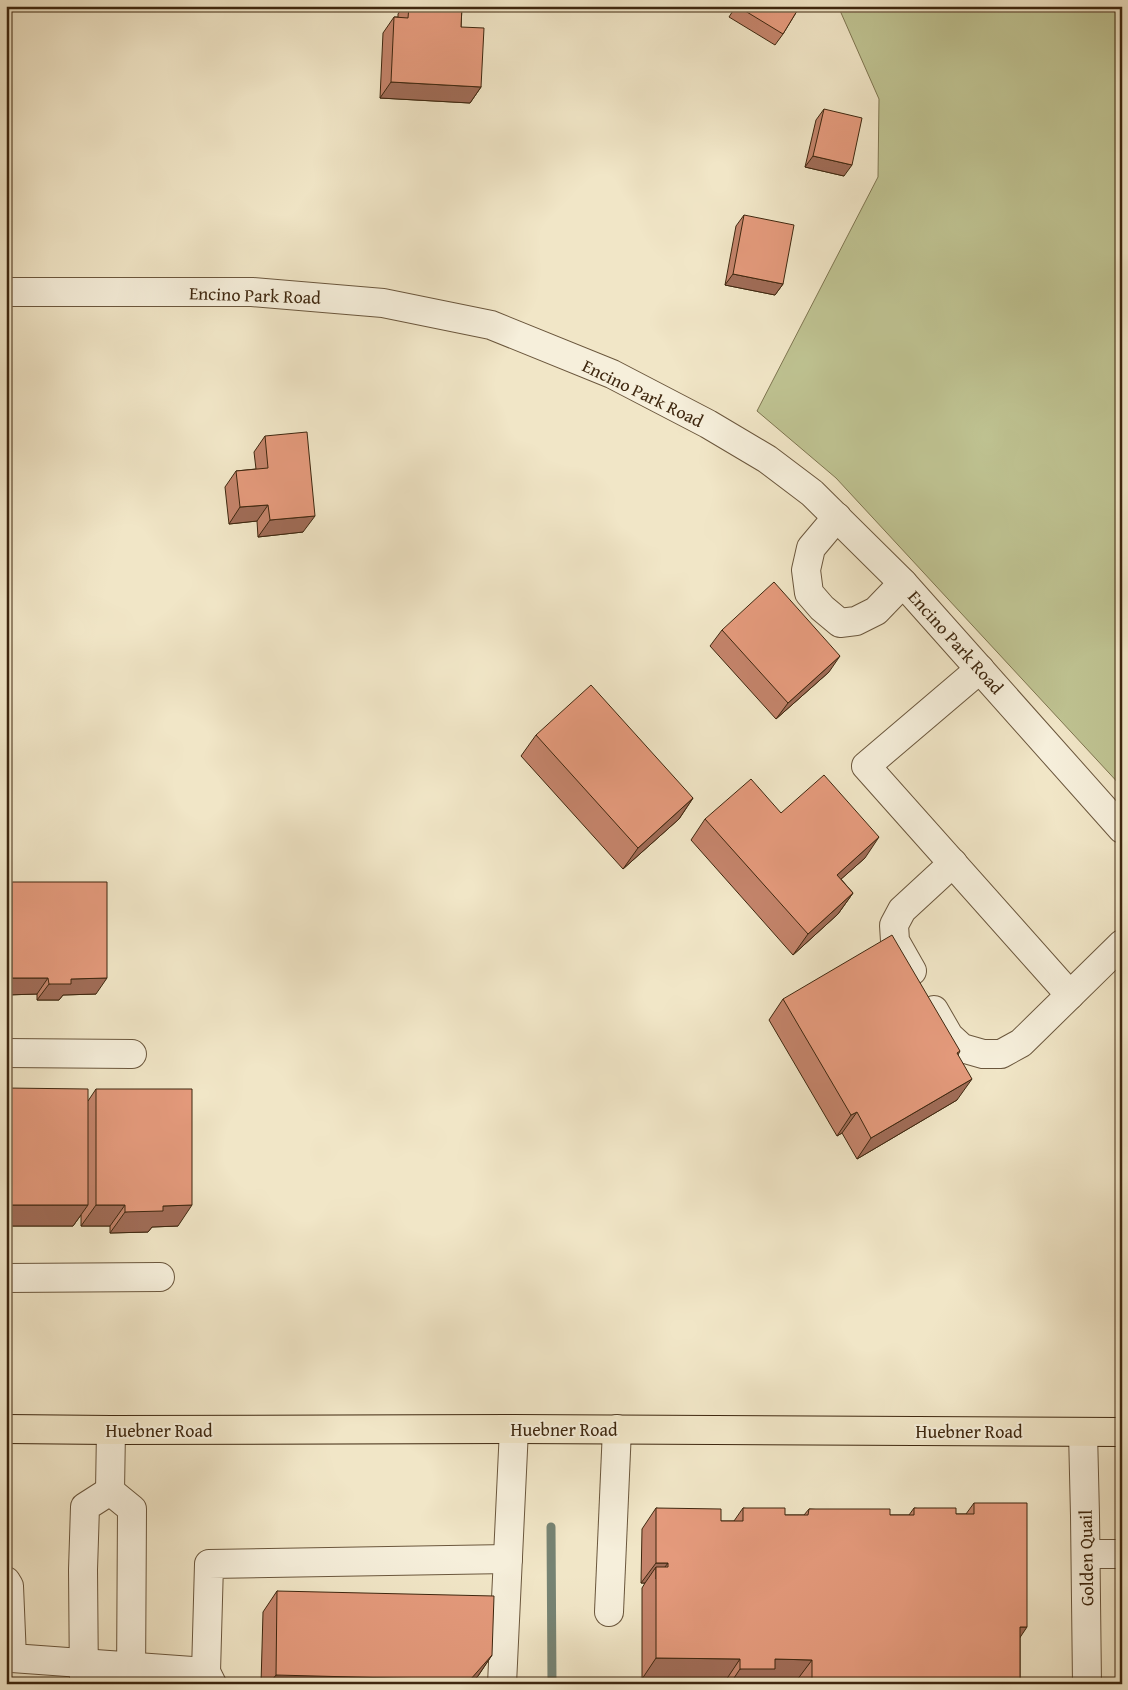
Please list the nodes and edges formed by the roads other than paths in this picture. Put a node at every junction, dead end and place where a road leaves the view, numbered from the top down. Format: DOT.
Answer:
graph roads {
  1 [pos="6,292"];
  2 [pos="837,517"];
  3 [pos="903,583"];
  4 [pos="980,669"];
  5 [pos="1122,828"];
  6 [pos="953,863"];
  7 [pos="1122,944"];
  8 [pos="1070,995"];
  9 [pos="6,1053"];
  10 [pos="132,1054"];
  11 [pos="160,1277"];
  12 [pos="6,1278"];
  13 [pos="6,1428"];
  14 [pos="514,1429"];
  15 [pos="617,1429"];
  16 [pos="111,1430"];
  17 [pos="1083,1432"];
  18 [pos="1122,1432"];
  19 [pos="110,1491"];
  20 [pos="1086,1554"];
  21 [pos="1122,1554"];
  22 [pos="508,1559"];
  23 [pos="6,1581"];
  24 [pos="609,1612"];
  25 [pos="84,1674"];
  26 [pos="131,1675"];
  27 [pos="209,1678"];
  28 [pos="502,1684"];
  29 [pos="1087,1684"];
  1 -- 2 [label="street, Encino Park Road"];
  2 -- 3 [label="street, Encino Park Road"];
  2 -- 3 [label="street"];
  3 -- 4 [label="street, Encino Park Road"];
  4 -- 5 [label="street, Encino Park Road"];
  4 -- 6 [label="street"];
  6 -- 8 [label="street"];
  6 -- 8 [label="street"];
  7 -- 8 [label="street"];
  9 -- 10 [label="street"];
  11 -- 12 [label="street"];
  13 -- 16 [label="main road, Huebner Road"];
  14 -- 15 [label="main road, Huebner Road"];
  14 -- 16 [label="main road, Huebner Road"];
  14 -- 22 [label="street"];
  15 -- 17 [label="main road, Huebner Road"];
  15 -- 24 [label="street"];
  16 -- 19 [label="street"];
  17 -- 18 [label="main road, Huebner Road"];
  17 -- 20 [label="street, Golden Quail"];
  19 -- 25 [label="street"];
  19 -- 26 [label="street"];
  20 -- 21 [label="street"];
  20 -- 29 [label="street, Golden Quail"];
  22 -- 27 [label="street"];
  22 -- 28 [label="street"];
  23 -- 25 [label="street"];
  25 -- 26 [label="street"];
  26 -- 27 [label="street"];
}
